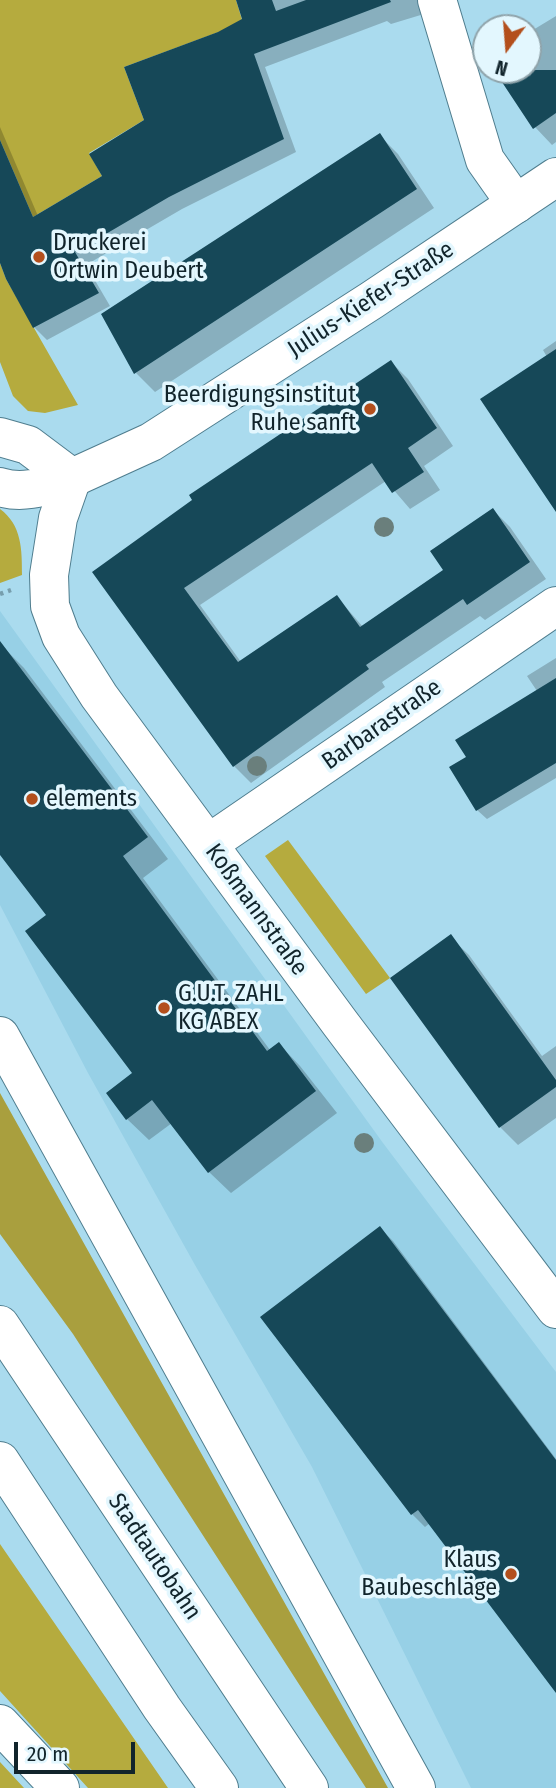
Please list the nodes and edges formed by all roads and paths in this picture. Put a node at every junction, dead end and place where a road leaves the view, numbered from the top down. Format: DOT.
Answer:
graph roads {
  1 [pos="437,0"];
  2 [pos="556,177"];
  3 [pos="516,204"];
  4 [pos="0,437"];
  5 [pos="72,478"];
  6 [pos="0,486"];
  7 [pos="556,606"];
  8 [pos="208,844"];
  9 [pos="0,1036"];
  10 [pos="556,1309"];
  11 [pos="0,1325"];
  12 [pos="0,1461"];
  13 [pos="0,1724"];
  14 [pos="60,1788"];
  15 [pos="219,1788"];
  16 [pos="309,1788"];
  17 [pos="416,1788"];
  1 -- 3 [label="main road"];
  2 -- 3 [label="main road, Julius-Kiefer-Straße"];
  3 -- 5 [label="main road, Julius-Kiefer-Straße"];
  4 -- 5 [label="main road"];
  5 -- 6 [label="main road, Julius-Kiefer-Straße"];
  5 -- 8 [label="main road, Koßmannstraße"];
  7 -- 8 [label="main road, Barbarastraße"];
  8 -- 10 [label="main road, Koßmannstraße"];
  9 -- 17 [label="main road"];
  11 -- 16 [label="main road, Stadtautobahn"];
  12 -- 15 [label="main road"];
  13 -- 14 [label="main road"];
}
